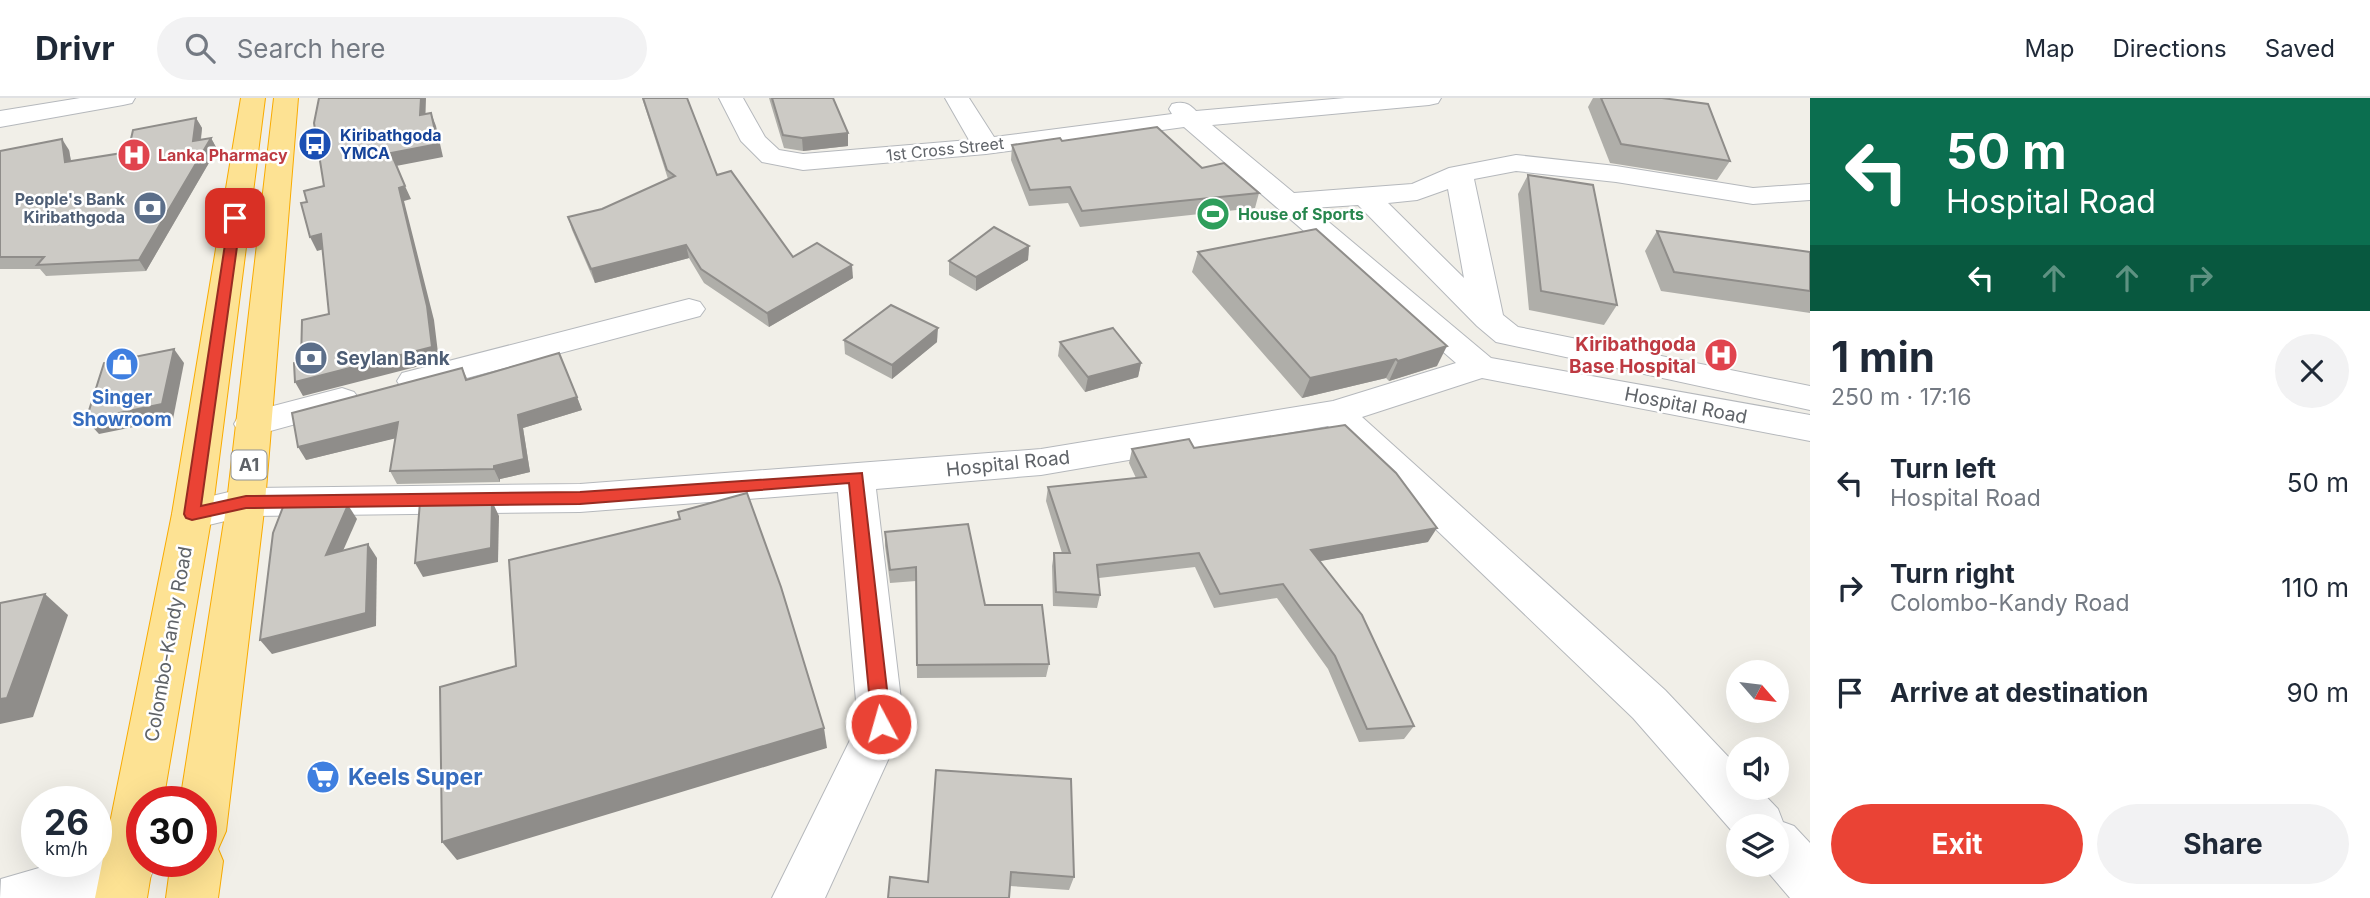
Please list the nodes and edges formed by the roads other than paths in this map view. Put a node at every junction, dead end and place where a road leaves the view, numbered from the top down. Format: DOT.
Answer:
graph roads {
  1 [pos="122,98"];
  2 [pos="253,98"];
  3 [pos="286,98"];
  4 [pos="731,98"];
  5 [pos="957,98"];
  6 [pos="1429,98"];
  7 [pos="1375,100"];
  8 [pos="1180,109"];
  9 [pos="0,119"];
  10 [pos="986,146"];
  11 [pos="1459,174"];
  12 [pos="1810,192"];
  13 [pos="1365,196"];
  14 [pos="1287,202"];
  15 [pos="689,309"];
  16 [pos="1488,319"];
  17 [pos="1481,367"];
  18 [pos="1810,398"];
  19 [pos="1335,413"];
  20 [pos="252,424"];
  21 [pos="1810,428"];
  22 [pos="856,477"];
  23 [pos="246,502"];
  24 [pos="192,514"];
  25 [pos="207,786"];
  26 [pos="1749,814"];
  27 [pos="1789,858"];
  28 [pos="195,877"];
  29 [pos="1810,881"];
  30 [pos="124,884"];
  31 [pos="20,898"];
  32 [pos="192,898"];
  33 [pos="798,898"];
  1 -- 9 [label="street"];
  2 -- 24 [label="highway, Colombo-Kandy Road"];
  3 -- 20 [label="highway, A1"];
  4 -- 10 [label="street, 1st Cross Street"];
  5 -- 10 [label="street"];
  6 -- 7 [label="street, 1st Cross Street"];
  7 -- 8 [label="street, 1st Cross Street"];
  8 -- 10 [label="street, 1st Cross Street"];
  8 -- 14 [label="street"];
  11 -- 12 [label="street"];
  11 -- 13 [label="street"];
  11 -- 16 [label="street"];
  13 -- 14 [label="street"];
  13 -- 16 [label="street"];
  14 -- 17 [label="street"];
  15 -- 20 [label="street"];
  16 -- 18 [label="street"];
  17 -- 19 [label="street, Hospital Road"];
  17 -- 21 [label="street, Hospital Road"];
  19 -- 22 [label="street, Hospital Road"];
  19 -- 26 [label="street"];
  20 -- 23 [label="highway, A1"];
  22 -- 23 [label="street, Hospital Road"];
  22 -- 33 [label="street"];
  23 -- 24 [label="street, Hospital Road"];
  23 -- 25 [label="highway, A1"];
  24 -- 30 [label="highway, Colombo-Kandy Road"];
  27 -- 29 [label="street"];
  28 -- 32 [label="highway"];
  30 -- 31 [label="street"];
}
